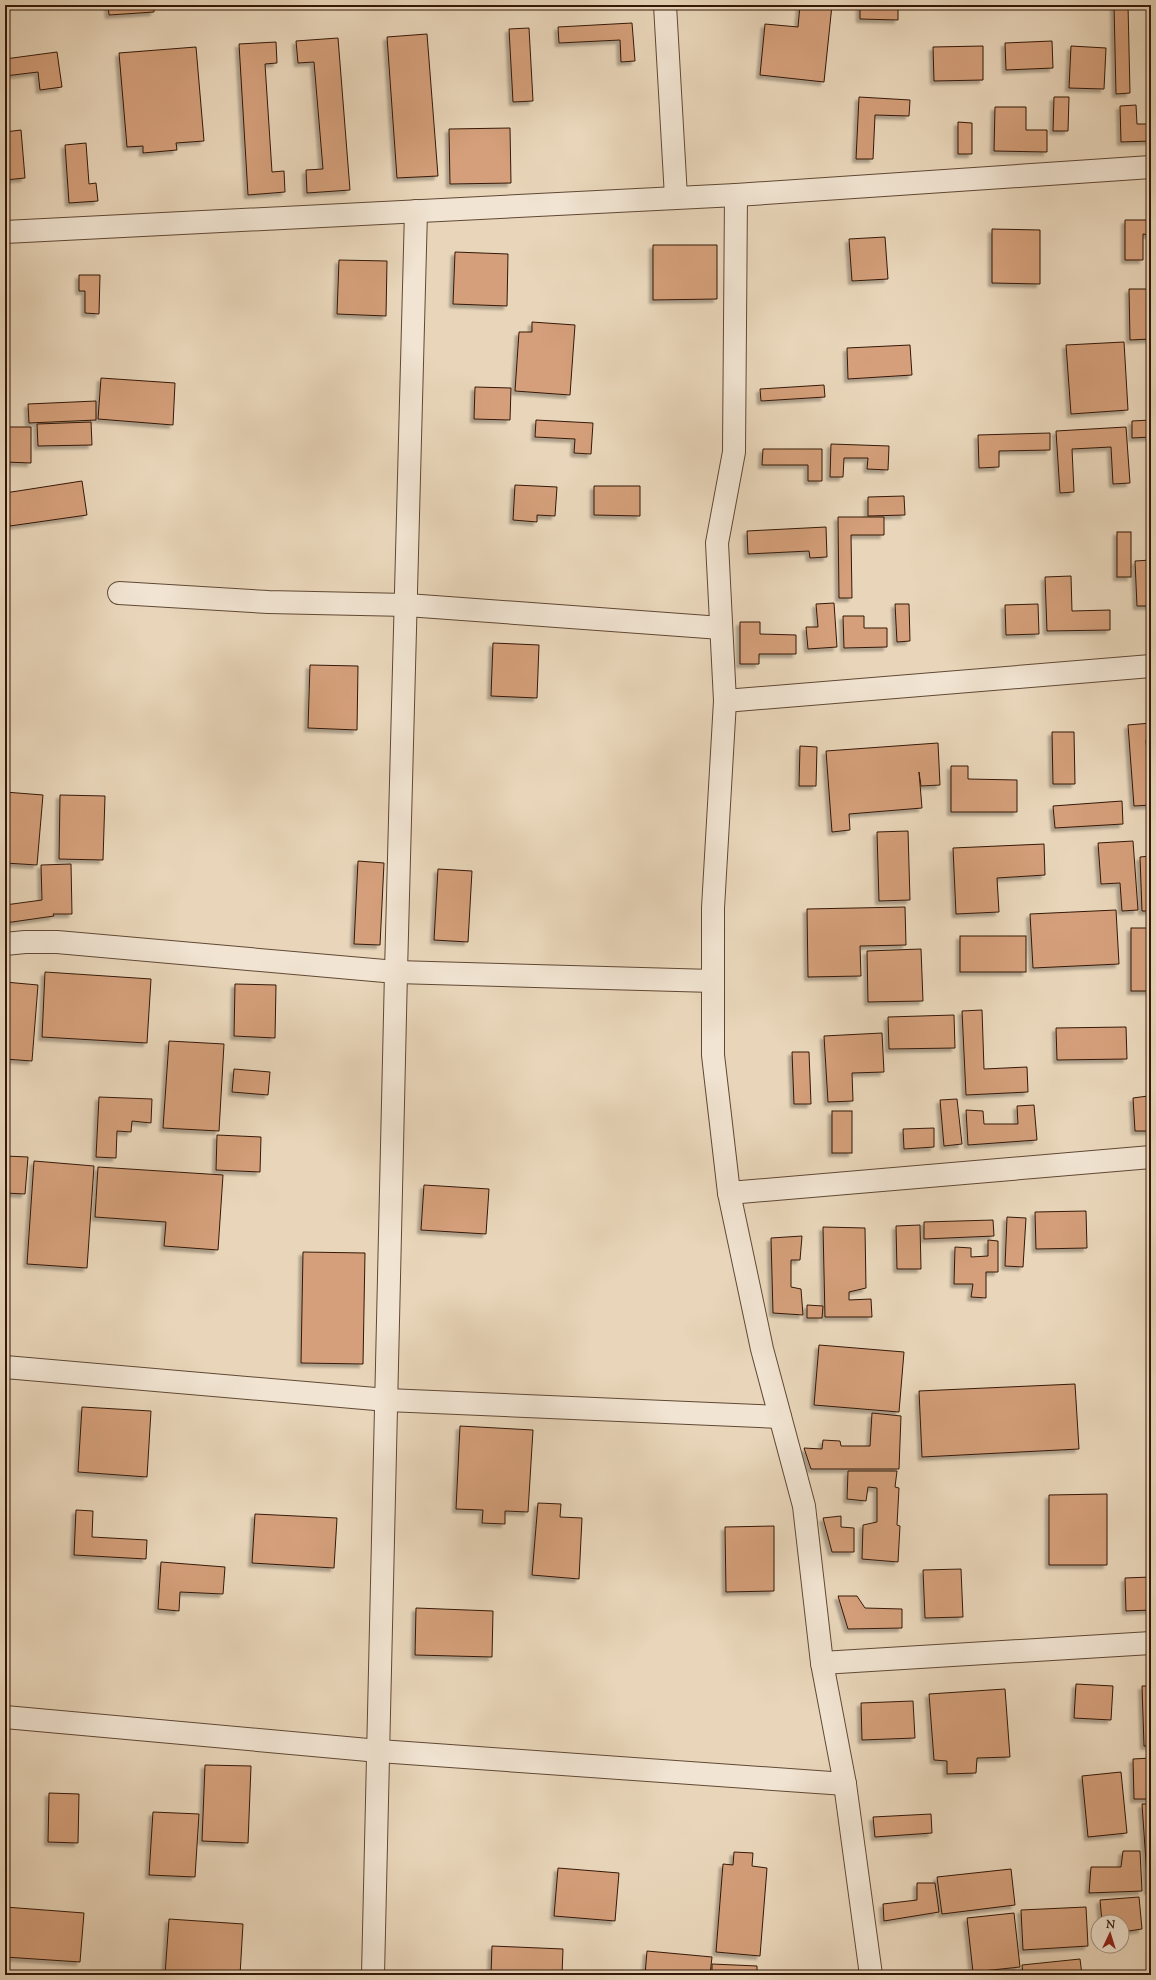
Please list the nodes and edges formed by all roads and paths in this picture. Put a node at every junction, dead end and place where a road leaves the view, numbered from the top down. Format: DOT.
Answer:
graph roads {
  1 [pos="664,5"];
  2 [pos="1151,167"];
  3 [pos="736,196"];
  4 [pos="676,197"];
  5 [pos="416,211"];
  6 [pos="5,232"];
  7 [pos="119,593"];
  8 [pos="407,605"];
  9 [pos="721,628"];
  10 [pos="1151,666"];
  11 [pos="725,700"];
  12 [pos="5,944"];
  13 [pos="396,972"];
  14 [pos="713,981"];
  15 [pos="1151,1157"];
  16 [pos="730,1193"];
  17 [pos="5,1367"];
  18 [pos="387,1400"];
  19 [pos="780,1417"];
  20 [pos="1151,1643"];
  21 [pos="822,1663"];
  22 [pos="5,1717"];
  23 [pos="379,1751"];
  24 [pos="845,1784"];
  25 [pos="373,1975"];
  26 [pos="870,1975"];
  1 -- 4 [label="street"];
  2 -- 3 [label="street"];
  3 -- 4 [label="street"];
  3 -- 9 [label="street"];
  4 -- 5 [label="street"];
  5 -- 6 [label="street"];
  5 -- 8 [label="street"];
  7 -- 8 [label="street"];
  8 -- 9 [label="street"];
  8 -- 13 [label="street"];
  9 -- 11 [label="street"];
  10 -- 11 [label="street"];
  11 -- 14 [label="street"];
  12 -- 13 [label="street"];
  13 -- 14 [label="street"];
  13 -- 18 [label="street"];
  14 -- 16 [label="street"];
  15 -- 16 [label="street"];
  16 -- 19 [label="street"];
  17 -- 18 [label="street"];
  18 -- 19 [label="street"];
  18 -- 23 [label="street"];
  19 -- 21 [label="street"];
  20 -- 21 [label="street"];
  21 -- 24 [label="street"];
  22 -- 23 [label="street"];
  23 -- 24 [label="street"];
  23 -- 25 [label="street"];
  24 -- 26 [label="street"];
}
